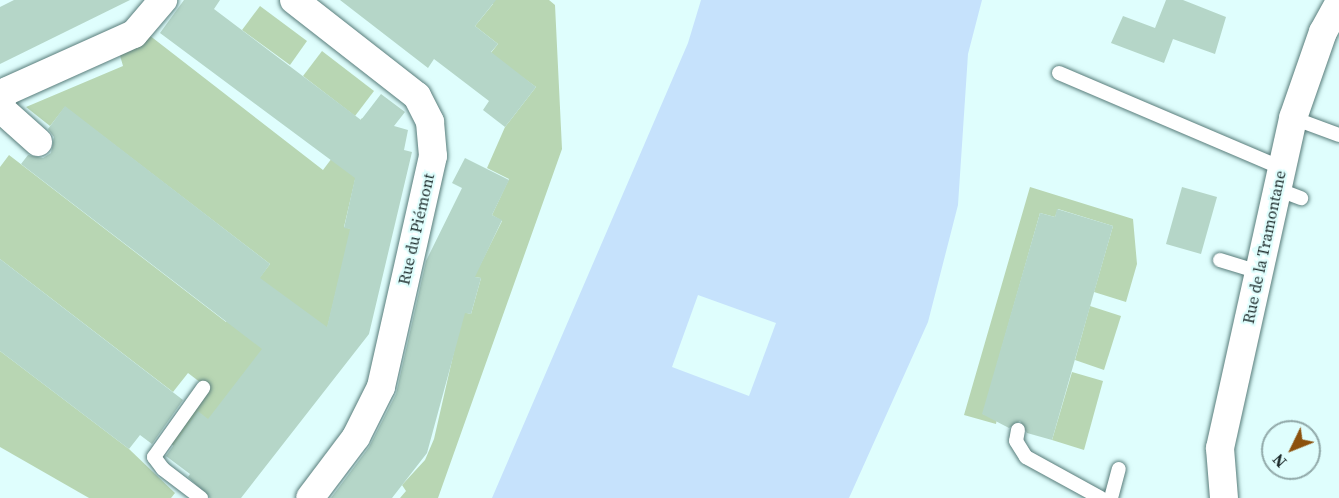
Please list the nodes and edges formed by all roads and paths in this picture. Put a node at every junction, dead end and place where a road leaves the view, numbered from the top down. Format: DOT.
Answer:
graph roads {
  1 [pos="163,0"];
  2 [pos="294,0"];
  3 [pos="1339,3"];
  4 [pos="1059,73"];
  5 [pos="0,100"];
  6 [pos="0,108"];
  7 [pos="1293,118"];
  8 [pos="1339,135"];
  9 [pos="38,142"];
  10 [pos="1287,185"];
  11 [pos="1220,260"];
  12 [pos="1259,272"];
  13 [pos="203,388"];
  14 [pos="1018,430"];
  15 [pos="1119,469"];
  16 [pos="201,498"];
  17 [pos="310,498"];
  18 [pos="1101,498"];
  19 [pos="1110,498"];
  20 [pos="1224,498"];
  1 -- 5 [label="street"];
  2 -- 17 [label="street, Rue du Piémont"];
  3 -- 7 [label="street, Rue de la Tramontane"];
  4 -- 10 [label="lane"];
  6 -- 9 [label="street"];
  7 -- 8 [label="lane"];
  7 -- 10 [label="street, Rue de la Tramontane"];
  10 -- 12 [label="street, Rue de la Tramontane"];
  11 -- 12 [label="lane"];
  12 -- 20 [label="street, Rue de la Tramontane"];
  13 -- 16 [label="lane"];
  14 -- 18 [label="lane"];
  15 -- 19 [label="lane"];
}
